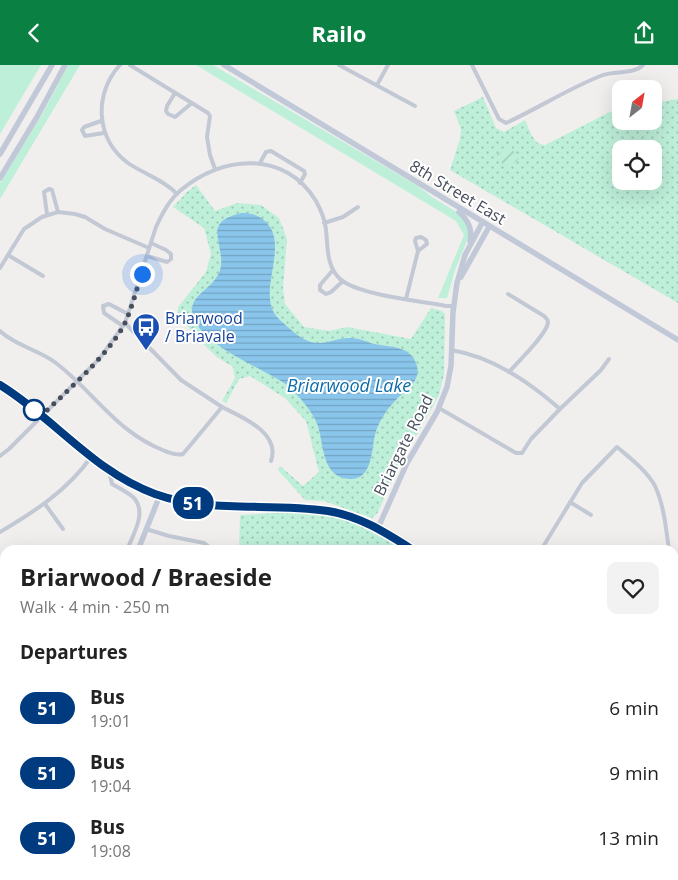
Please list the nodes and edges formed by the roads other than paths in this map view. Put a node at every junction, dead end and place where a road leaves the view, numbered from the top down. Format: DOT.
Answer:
graph roads {
  1 [pos="52,65"];
  2 [pos="65,65"];
  3 [pos="120,65"];
  4 [pos="130,65"];
  5 [pos="224,65"];
  6 [pos="339,65"];
  7 [pos="388,65"];
  8 [pos="472,65"];
  9 [pos="643,65"];
  10 [pos="377,85"];
  11 [pos="176,93"];
  12 [pos="192,103"];
  13 [pos="415,106"];
  14 [pos="102,121"];
  15 [pos="104,133"];
  16 [pos="0,154"];
  17 [pos="260,163"];
  18 [pos="215,169"];
  19 [pos="0,178"];
  20 [pos="300,183"];
  21 [pos="176,194"];
  22 [pos="442,198"];
  23 [pos="358,207"];
  24 [pos="58,212"];
  25 [pos="48,214"];
  26 [pos="324,223"];
  27 [pos="482,223"];
  28 [pos="489,227"];
  29 [pos="151,243"];
  30 [pos="149,248"];
  31 [pos="418,251"];
  32 [pos="8,255"];
  33 [pos="465,255"];
  34 [pos="147,256"];
  35 [pos="0,268"];
  36 [pos="333,270"];
  37 [pos="44,275"];
  38 [pos="343,281"];
  39 [pos="457,283"];
  40 [pos="508,294"];
  41 [pos="406,299"];
  42 [pos="454,306"];
  43 [pos="128,314"];
  44 [pos="124,324"];
  45 [pos="0,331"];
  46 [pos="678,341"];
  47 [pos="451,350"];
  48 [pos="609,359"];
  49 [pos="509,372"];
  50 [pos="76,381"];
  51 [pos="0,385"];
  52 [pos="222,407"];
  53 [pos="439,408"];
  54 [pos="560,409"];
  55 [pos="41,416"];
  56 [pos="0,456"];
  57 [pos="91,457"];
  58 [pos="271,461"];
  59 [pos="109,471"];
  60 [pos="160,495"];
  61 [pos="570,502"];
  62 [pos="45,504"];
  63 [pos="591,515"];
  64 [pos="378,528"];
  65 [pos="63,529"];
  66 [pos="146,529"];
  67 [pos="0,532"];
  68 [pos="129,545"];
  69 [pos="140,545"];
  70 [pos="207,545"];
  71 [pos="405,545"];
  72 [pos="544,545"];
  73 [pos="669,545"];
  1 -- 16 [label="street"];
  2 -- 19 [label="street"];
  3 -- 14 [label="street"];
  4 -- 11 [label="street"];
  5 -- 22 [label="street, 8th Street East"];
  6 -- 10 [label="street"];
  7 -- 10 [label="street"];
  8 -- 9 [label="street"];
  10 -- 13 [label="street"];
  11 -- 12 [label="street"];
  11 -- 12 [label="street"];
  12 -- 18 [label="street"];
  14 -- 15 [label="street"];
  14 -- 15 [label="street"];
  15 -- 21 [label="street"];
  17 -- 18 [label="street"];
  17 -- 20 [label="street"];
  17 -- 20 [label="street"];
  18 -- 21 [label="street"];
  20 -- 26 [label="street"];
  21 -- 29 [label="street"];
  22 -- 27 [label="street, 8th Street East"];
  22 -- 33 [label="street"];
  23 -- 26 [label="street"];
  24 -- 25 [label="street"];
  24 -- 25 [label="street"];
  24 -- 30 [label="street"];
  25 -- 32 [label="street"];
  26 -- 36 [label="street"];
  27 -- 28 [label="street, 8th Street East"];
  27 -- 33 [label="street, Briargate Road"];
  28 -- 39 [label="street, Briargate Road"];
  28 -- 46 [label="street, 8th Street East"];
  29 -- 30 [label="street"];
  29 -- 34 [label="street"];
  30 -- 34 [label="street"];
  31 -- 41 [label="street"];
  32 -- 35 [label="street"];
  32 -- 37 [label="street"];
  33 -- 39 [label="street, Briargate Road"];
  34 -- 43 [label="street"];
  36 -- 38 [label="street"];
  36 -- 38 [label="street"];
  38 -- 41 [label="street"];
  39 -- 42 [label="street, Briargate Road"];
  40 -- 49 [label="street"];
  41 -- 42 [label="street"];
  42 -- 47 [label="street, Briargate Road"];
  43 -- 44 [label="street"];
  43 -- 44 [label="street"];
  44 -- 50 [label="street"];
  44 -- 52 [label="street"];
  45 -- 50 [label="street"];
  47 -- 49 [label="street"];
  47 -- 53 [label="street, Briargate Road"];
  48 -- 54 [label="street"];
  49 -- 54 [label="street"];
  50 -- 52 [label="street"];
  50 -- 55 [label="street"];
  51 -- 55 [label="street"];
  52 -- 58 [label="street"];
  53 -- 54 [label="street"];
  53 -- 64 [label="street, Briargate Road"];
  55 -- 56 [label="street"];
  55 -- 57 [label="street"];
  57 -- 59 [label="street"];
  57 -- 62 [label="street"];
  59 -- 60 [label="street"];
  59 -- 68 [label="street"];
  60 -- 64 [label="street"];
  60 -- 66 [label="street"];
  61 -- 63 [label="street"];
  61 -- 72 [label="street"];
  61 -- 73 [label="street"];
  62 -- 65 [label="street"];
  62 -- 67 [label="street"];
  64 -- 71 [label="street"];
  66 -- 69 [label="street"];
  66 -- 70 [label="street"];
}
